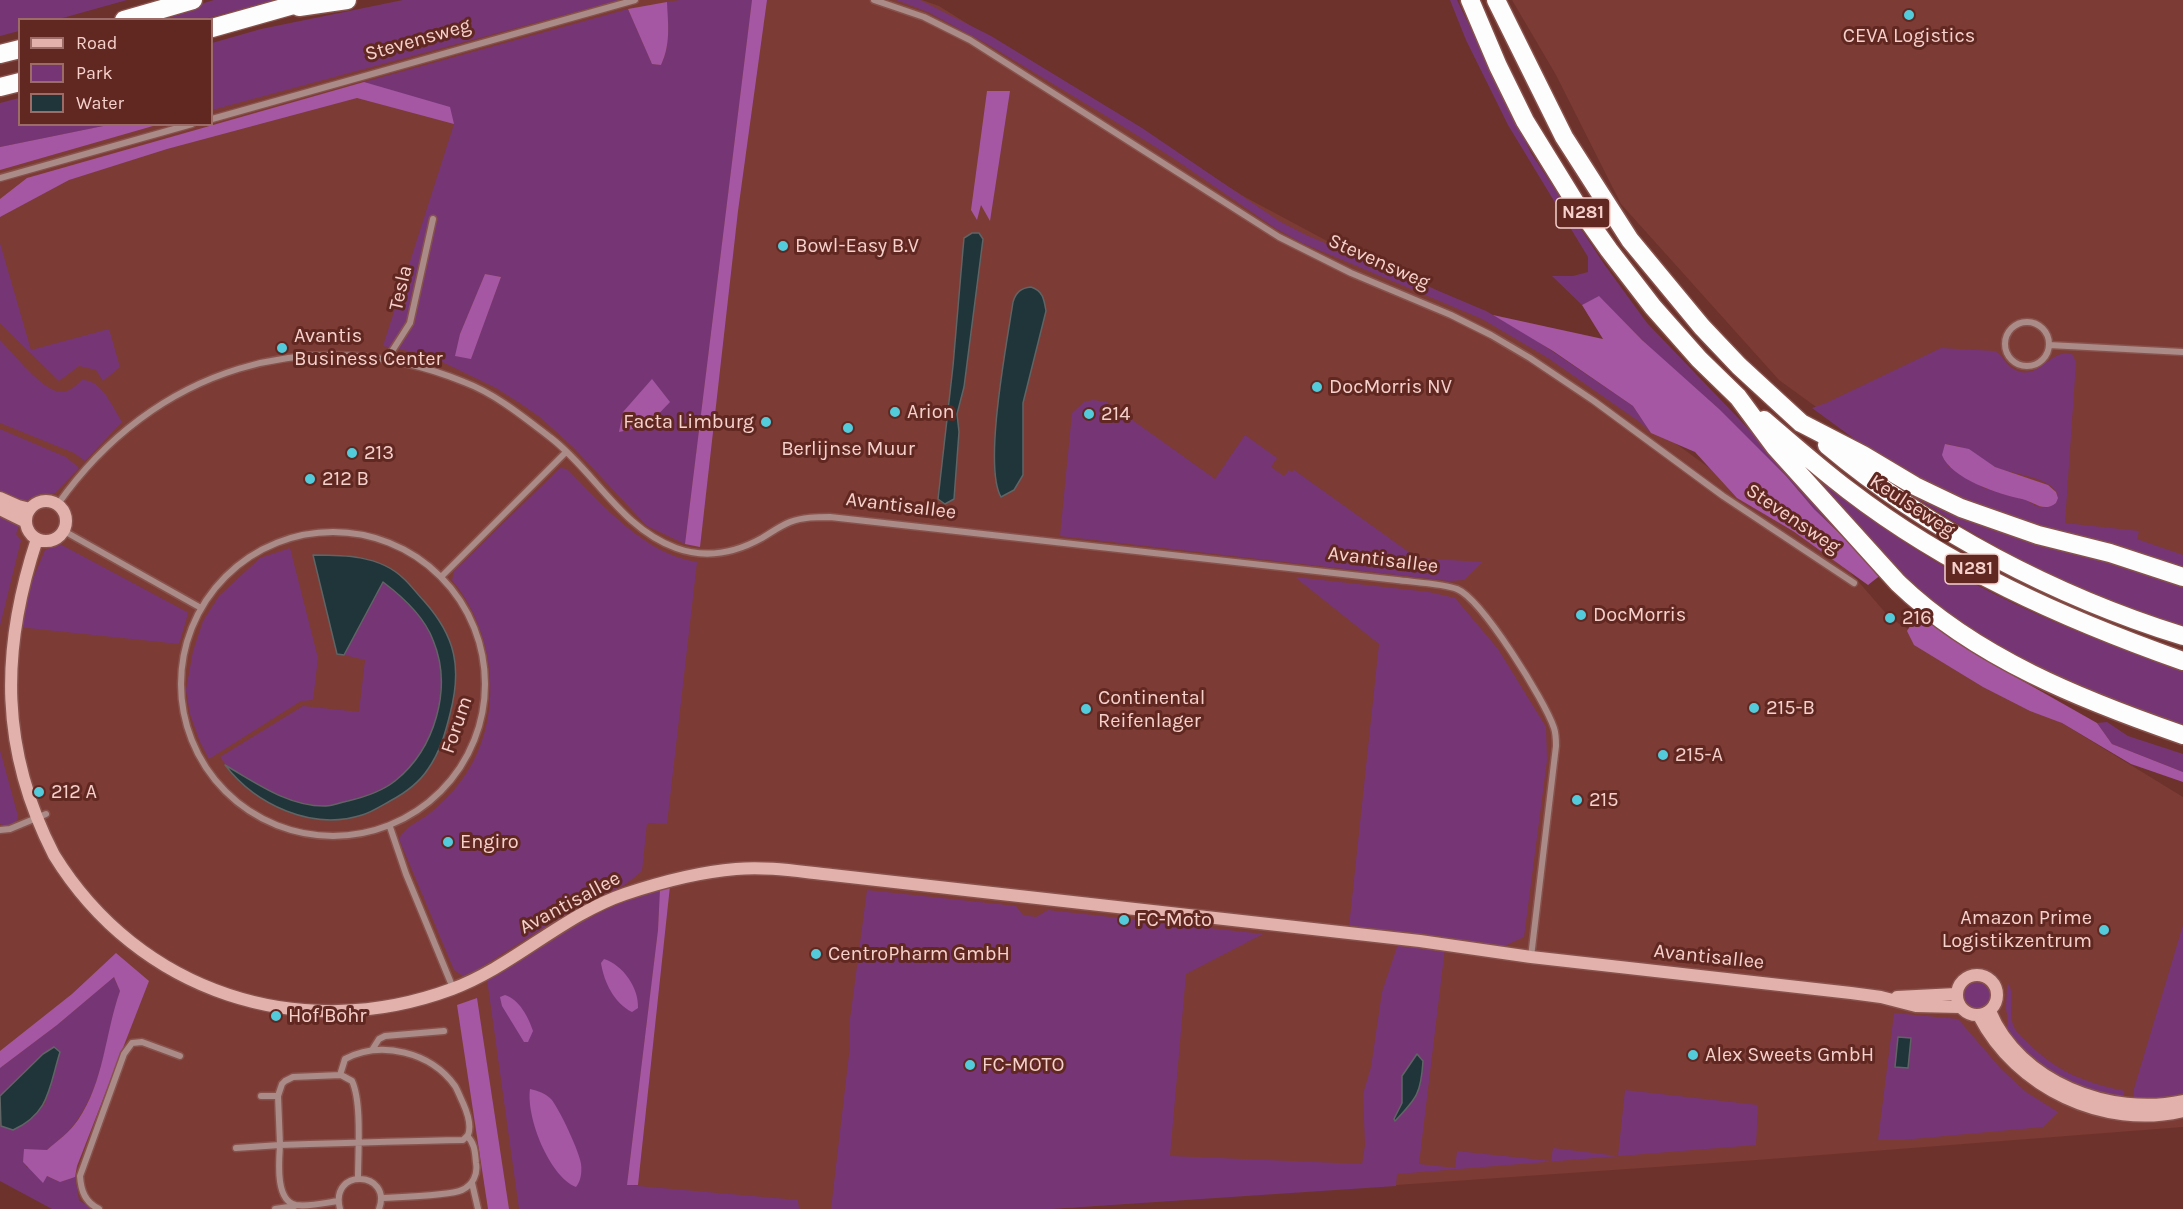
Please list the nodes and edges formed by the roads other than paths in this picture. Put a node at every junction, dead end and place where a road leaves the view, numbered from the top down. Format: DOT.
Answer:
graph roads {
  1 [pos="179,0"];
  2 [pos="193,0"];
  3 [pos="311,0"];
  4 [pos="346,0"];
  5 [pos="635,0"];
  6 [pos="874,0"];
  7 [pos="1470,0"];
  8 [pos="1496,0"];
  9 [pos="274,11"];
  10 [pos="149,12"];
  11 [pos="130,18"];
  12 [pos="213,28"];
  13 [pos="18,50"];
  14 [pos="0,54"];
  15 [pos="18,82"];
  16 [pos="0,87"];
  17 [pos="213,119"];
  18 [pos="185,126"];
  19 [pos="0,178"];
  20 [pos="433,219"];
  21 [pos="2049,345"];
  22 [pos="2183,352"];
  23 [pos="387,359"];
  24 [pos="1738,397"];
  25 [pos="1801,423"];
  26 [pos="566,452"];
  27 [pos="0,498"];
  28 [pos="58,504"];
  29 [pos="0,509"];
  30 [pos="30,509"];
  31 [pos="26,522"];
  32 [pos="64,531"];
  33 [pos="37,539"];
  34 [pos="441,577"];
  35 [pos="2183,577"];
  36 [pos="1854,584"];
  37 [pos="201,608"];
  38 [pos="2183,636"];
  39 [pos="2183,661"];
  40 [pos="2183,735"];
  41 [pos="40,817"];
  42 [pos="390,827"];
  43 [pos="0,830"];
  44 [pos="1531,957"];
  45 [pos="453,989"];
  46 [pos="1956,994"];
  47 [pos="1881,997"];
  48 [pos="1960,1008"];
  49 [pos="1985,1013"];
  50 [pos="444,1030"];
  51 [pos="372,1050"];
  52 [pos="180,1056"];
  53 [pos="340,1075"];
  54 [pos="261,1096"];
  55 [pos="278,1096"];
  56 [pos="2183,1101"];
  57 [pos="2183,1111"];
  58 [pos="468,1136"];
  59 [pos="358,1143"];
  60 [pos="280,1145"];
  61 [pos="236,1148"];
  62 [pos="358,1178"];
  63 [pos="472,1183"];
  64 [pos="284,1197"];
  65 [pos="381,1198"];
  66 [pos="338,1202"];
  67 [pos="298,1205"];
  68 [pos="279,1208"];
  69 [pos="99,1209"];
  70 [pos="275,1209"];
  71 [pos="340,1209"];
  72 [pos="379,1209"];
  73 [pos="478,1209"];
  1 -- 10 [label="highway"];
  2 -- 10 [label="highway"];
  3 -- 9 [label="highway"];
  4 -- 9 [label="highway"];
  5 -- 17 [label="street, Stevensweg"];
  6 -- 36 [label="street, Stevensweg"];
  7 -- 24 [label="highway, N281"];
  8 -- 25 [label="highway, N281"];
  9 -- 12 [label="highway"];
  10 -- 11 [label="highway"];
  13 -- 14 [label="highway"];
  15 -- 16 [label="highway"];
  18 -- 19 [label="street"];
  20 -- 23 [label="street, Tesla"];
  21 -- 21 [label="street"];
  21 -- 22 [label="street"];
  23 -- 26 [label="street, Avantisallee"];
  23 -- 28 [label="street, Avantisallee"];
  24 -- 39 [label="highway, Keulseweg / N281"];
  24 -- 40 [label="highway, N281"];
  25 -- 35 [label="highway, N281"];
  25 -- 38 [label="highway, Keulseweg / N281"];
  26 -- 34 [label="street"];
  26 -- 44 [label="street, Avantisallee"];
  27 -- 30 [label="street"];
  28 -- 30 [label="street"];
  28 -- 32 [label="street"];
  29 -- 31 [label="street"];
  30 -- 31 [label="street"];
  31 -- 33 [label="street"];
  32 -- 33 [label="street"];
  32 -- 37 [label="street"];
  33 -- 41 [label="street, Avantisallee"];
  34 -- 37 [label="street, Forum"];
  34 -- 42 [label="street, Forum"];
  37 -- 42 [label="street, Forum"];
  41 -- 43 [label="street"];
  41 -- 45 [label="street, Avantisallee"];
  42 -- 45 [label="street"];
  44 -- 45 [label="street, Avantisallee"];
  44 -- 47 [label="street, Avantisallee"];
  46 -- 47 [label="street, Avantisallee"];
  46 -- 48 [label="street"];
  46 -- 49 [label="street"];
  47 -- 48 [label="street, Avantisallee"];
  48 -- 49 [label="street, Avantisallee"];
  49 -- 56 [label="street"];
  49 -- 57 [label="street"];
  50 -- 51 [label="street"];
  51 -- 53 [label="street"];
  51 -- 58 [label="street"];
  52 -- 69 [label="street"];
  53 -- 55 [label="street"];
  53 -- 59 [label="street"];
  54 -- 55 [label="street"];
  55 -- 60 [label="street"];
  58 -- 59 [label="street"];
  58 -- 63 [label="street"];
  59 -- 60 [label="street"];
  59 -- 62 [label="street"];
  60 -- 61 [label="street"];
  60 -- 64 [label="street"];
  62 -- 65 [label="street"];
  62 -- 66 [label="street"];
  63 -- 65 [label="street"];
  63 -- 73 [label="street"];
  64 -- 67 [label="street"];
  64 -- 68 [label="street"];
  65 -- 72 [label="street"];
  66 -- 67 [label="street"];
  66 -- 71 [label="street"];
  67 -- 68 [label="street"];
  68 -- 70 [label="street"];
}
